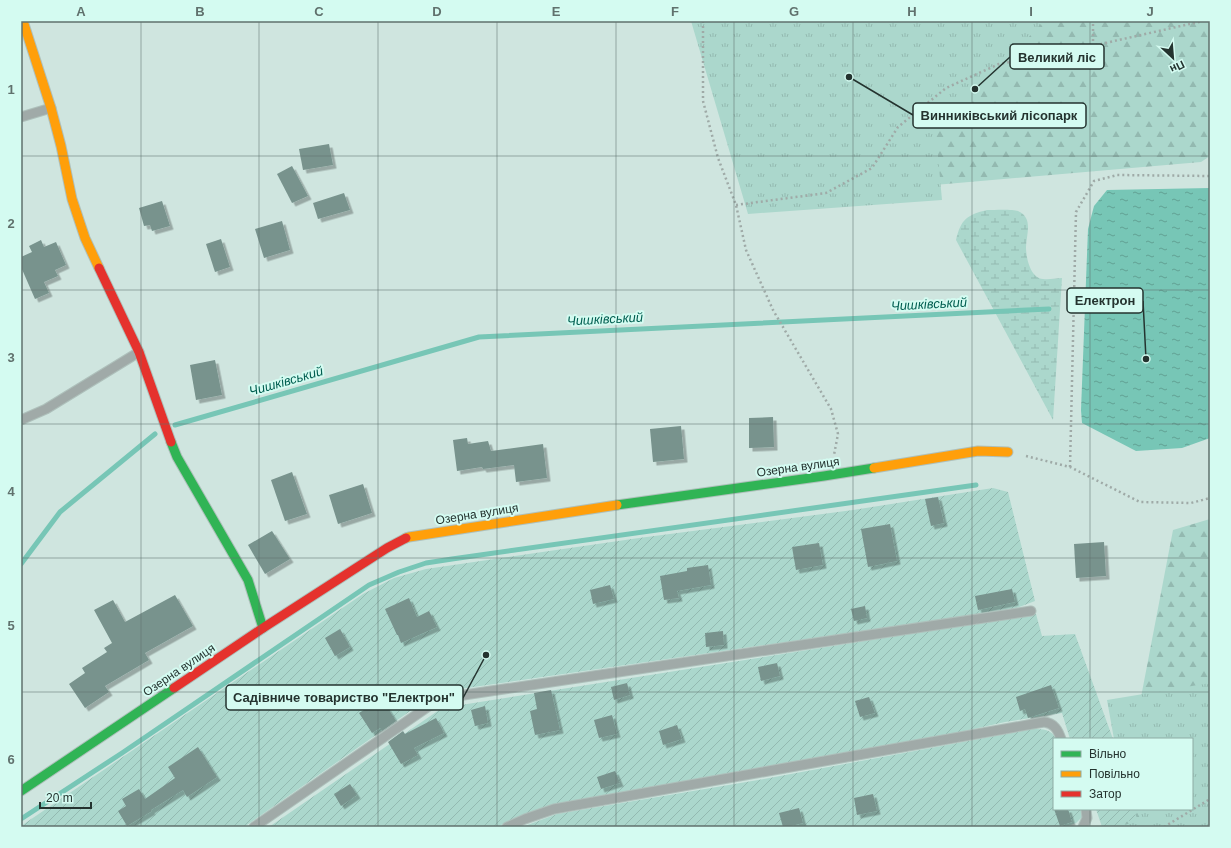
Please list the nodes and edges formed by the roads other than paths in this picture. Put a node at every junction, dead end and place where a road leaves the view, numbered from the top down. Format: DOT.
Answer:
graph roads {
  1 [pos="23,21"];
  2 [pos="51,108"];
  3 [pos="21,117"];
  4 [pos="139,352"];
  5 [pos="21,420"];
  6 [pos="1008,452"];
  7 [pos="1031,611"];
  8 [pos="263,628"];
  9 [pos="1061,738"];
  10 [pos="21,791"];
  11 [pos="1086,810"];
  12 [pos="254,827"];
  13 [pos="508,827"];
  14 [pos="1083,827"];
  1 -- 2 [label="street"];
  2 -- 3 [label="lane"];
  2 -- 4 [label="street"];
  4 -- 5 [label="lane"];
  4 -- 8 [label="street"];
  6 -- 8 [label="street, Озерна вулиця"];
  7 -- 12 [label="lane"];
  8 -- 10 [label="street, Озерна вулиця"];
  9 -- 13 [label="lane"];
  11 -- 14 [label="lane"];
}
